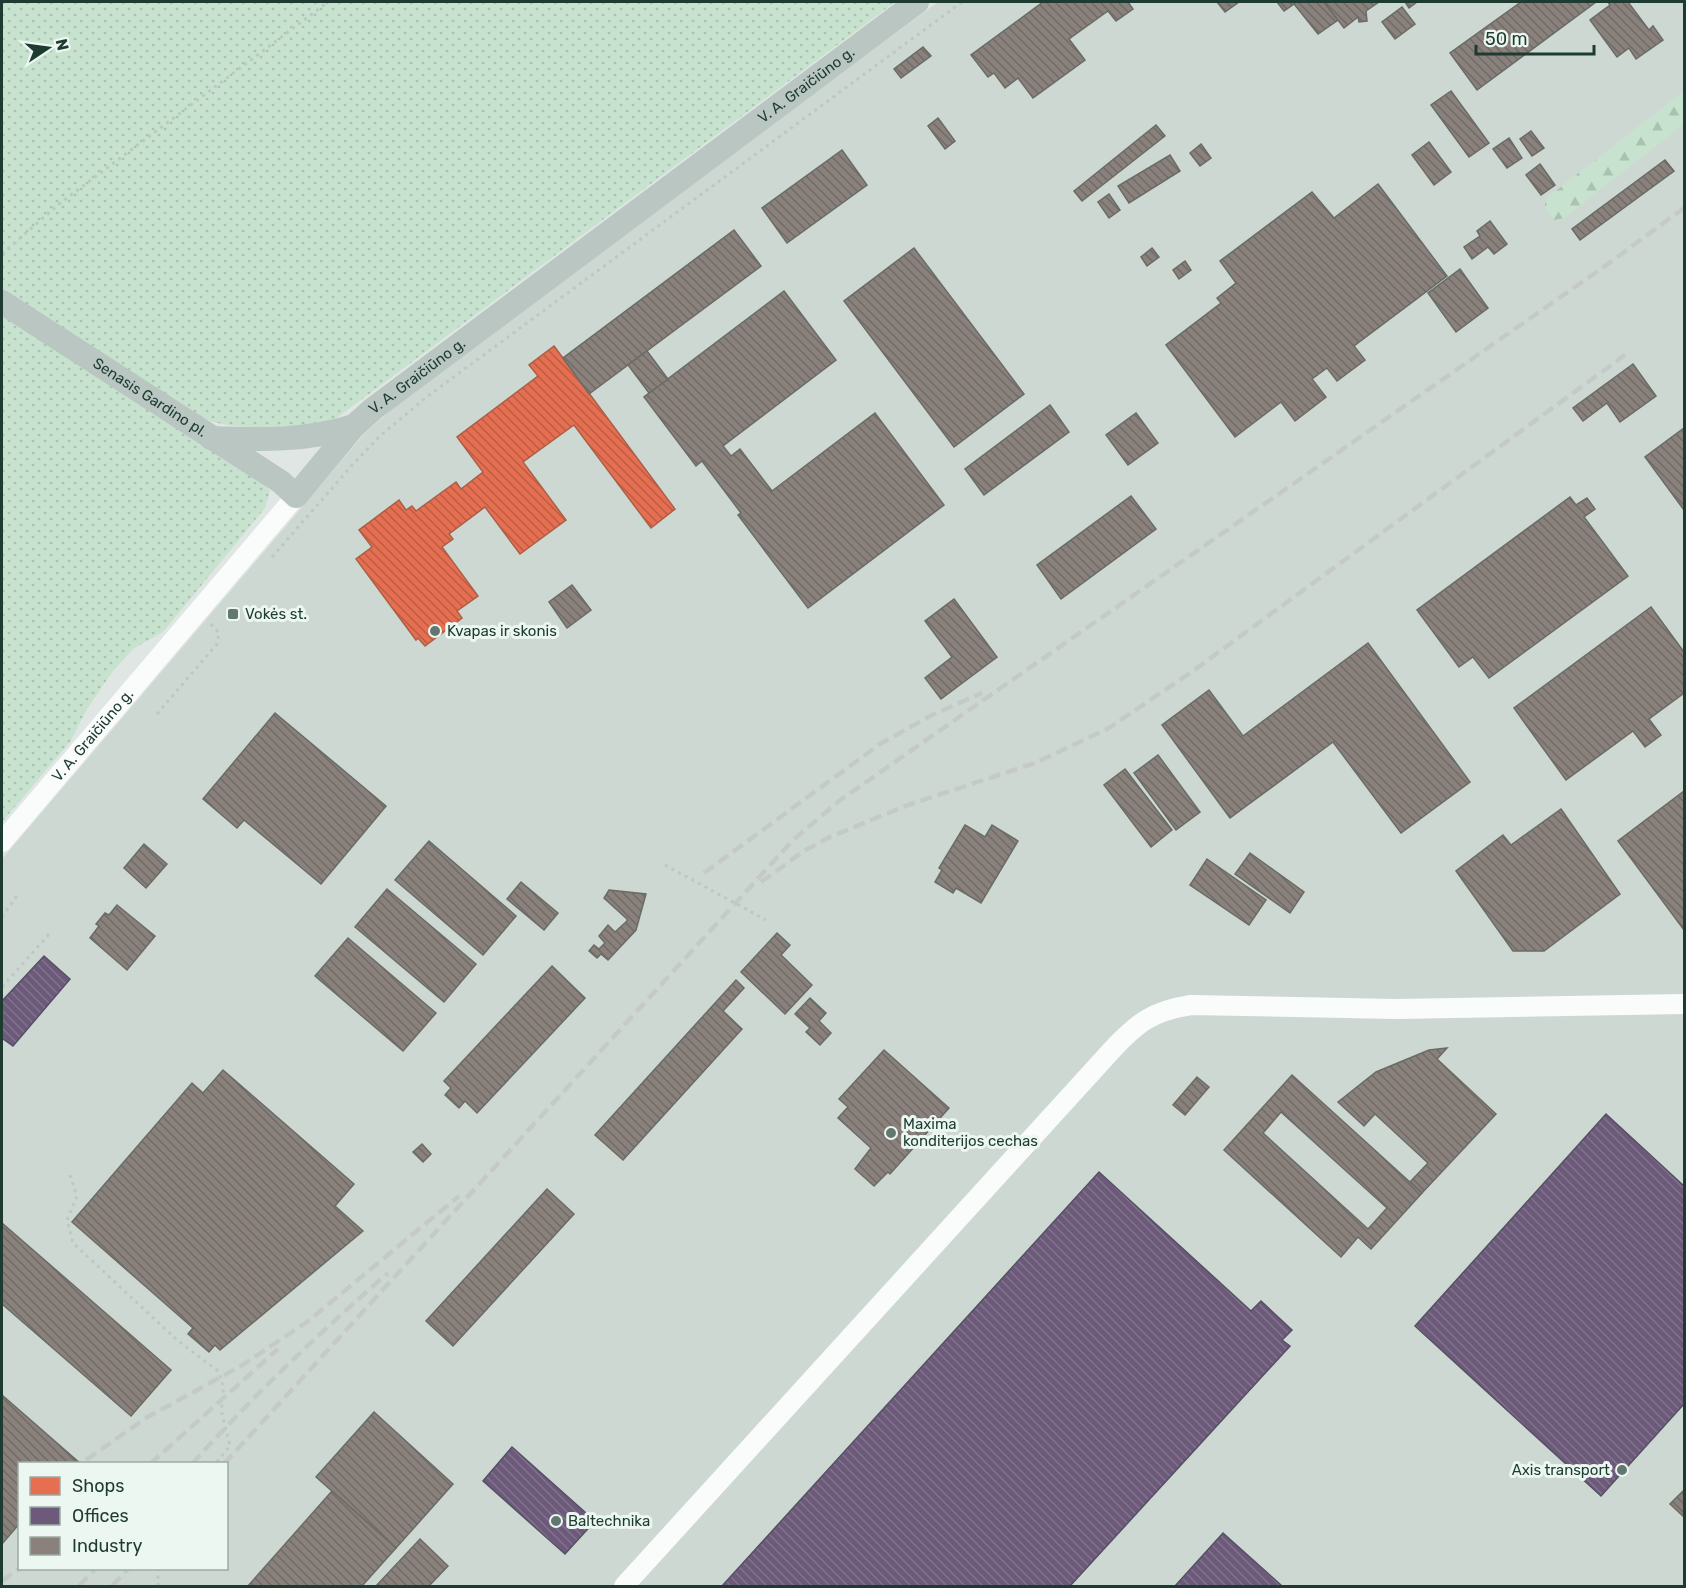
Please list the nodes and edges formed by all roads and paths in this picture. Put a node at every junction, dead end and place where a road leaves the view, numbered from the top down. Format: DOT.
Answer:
graph roads {
  1 [pos="328,2"];
  2 [pos="917,2"];
  3 [pos="962,2"];
  4 [pos="2,254"];
  5 [pos="2,302"];
  6 [pos="354,426"];
  7 [pos="211,438"];
  8 [pos="296,496"];
  9 [pos="272,557"];
  10 [pos="199,610"];
  11 [pos="157,714"];
  12 [pos="2,842"];
  13 [pos="665,865"];
  14 [pos="19,893"];
  15 [pos="2,916"];
  16 [pos="766,920"];
  17 [pos="51,932"];
  18 [pos="2,987"];
  19 [pos="1684,1004"];
  20 [pos="70,1175"];
  21 [pos="217,1462"];
  22 [pos="158,1570"];
  23 [pos="158,1587"];
  24 [pos="624,1587"];
  1 -- 4 [label="path"];
  2 -- 6 [label="main road, V. A. Graičiūno g."];
  3 -- 9 [label="path"];
  5 -- 7 [label="main road, Senasis Gardino pl."];
  6 -- 7 [label="main road"];
  6 -- 8 [label="main road, V. A. Graičiūno g."];
  7 -- 8 [label="main road, Senasis Gardino pl."];
  8 -- 10 [label="street, V. A. Graičiūno g."];
  10 -- 11 [label="path"];
  10 -- 12 [label="street, V. A. Graičiūno g."];
  13 -- 16 [label="path"];
  14 -- 15 [label="path"];
  17 -- 18 [label="path"];
  19 -- 24 [label="street"];
  20 -- 21 [label="path"];
  22 -- 23 [label="path"];
}
